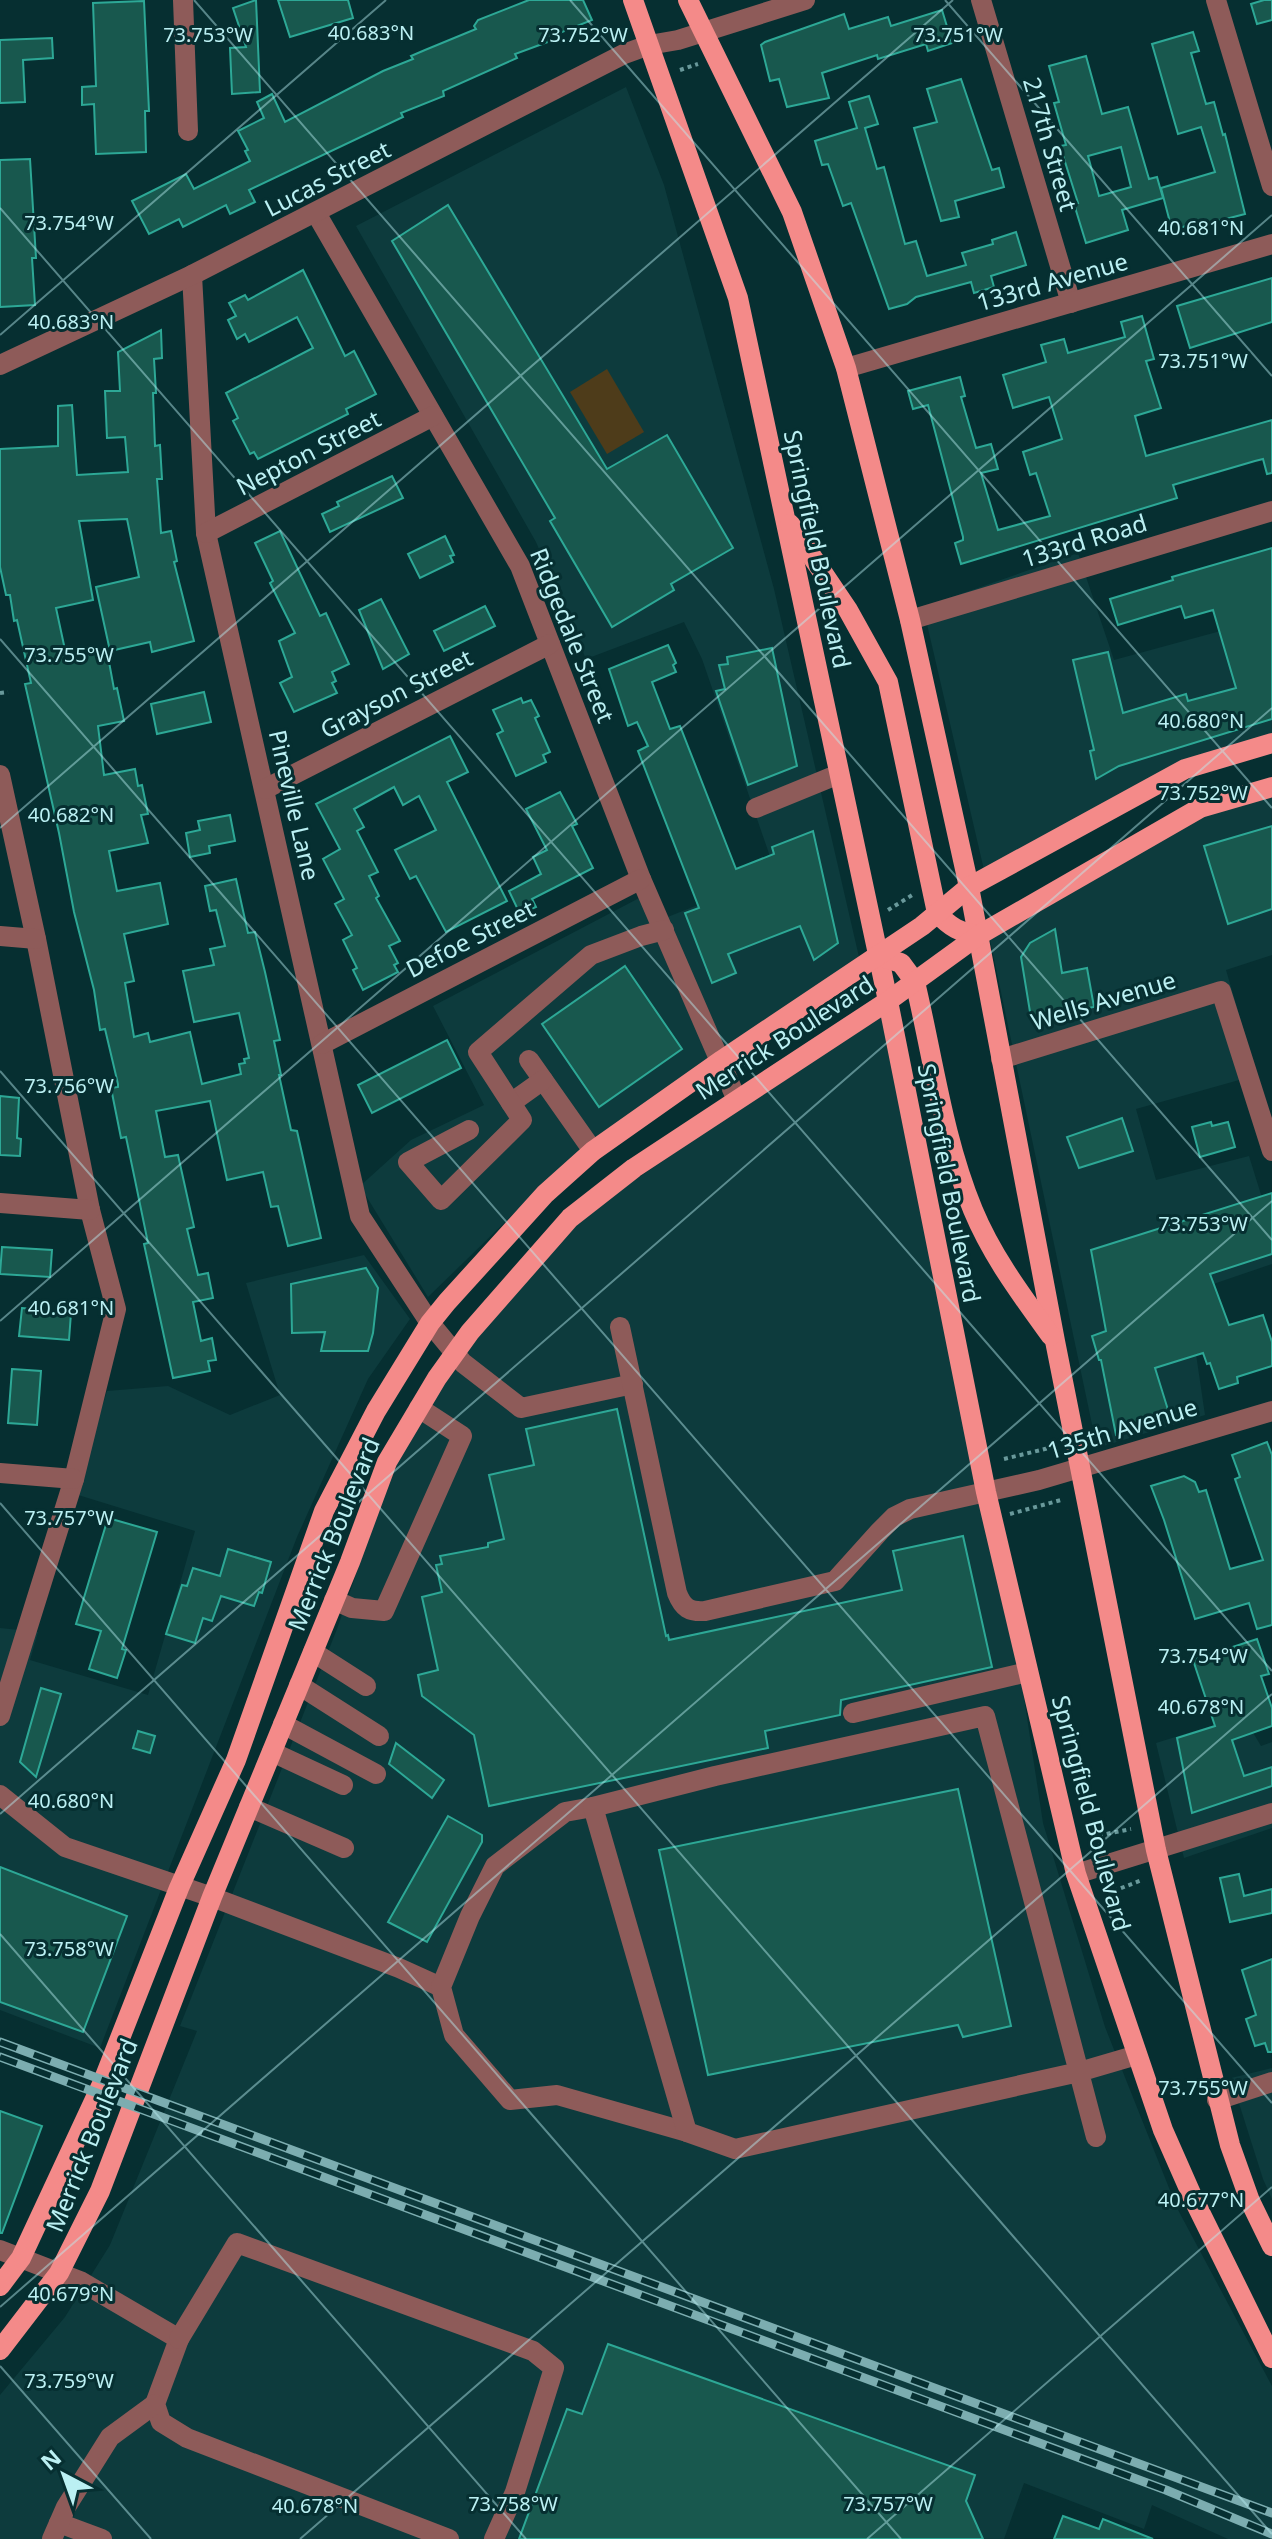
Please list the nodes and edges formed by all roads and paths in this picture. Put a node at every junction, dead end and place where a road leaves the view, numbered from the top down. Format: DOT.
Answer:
graph roads {
  1 [pos="183,0"];
  2 [pos="633,0"];
  3 [pos="688,0"];
  4 [pos="805,0"];
  5 [pos="981,0"];
  6 [pos="1216,0"];
  7 [pos="704,32"];
  8 [pos="649,45"];
  9 [pos="699,64"];
  10 [pos="674,72"];
  11 [pos="188,131"];
  12 [pos="1272,186"];
  13 [pos="316,213"];
  14 [pos="1272,244"];
  15 [pos="192,275"];
  16 [pos="1071,303"];
  17 [pos="0,365"];
  18 [pos="846,368"];
  19 [pos="433,416"];
  20 [pos="1272,511"];
  21 [pos="784,514"];
  22 [pos="206,533"];
  23 [pos="910,620"];
  24 [pos="550,644"];
  25 [pos="8,692"];
  26 [pos="0,693"];
  27 [pos="1272,743"];
  28 [pos="839,774"];
  29 [pos="0,775"];
  30 [pos="1272,787"];
  31 [pos="265,789"];
  32 [pos="756,808"];
  33 [pos="641,879"];
  34 [pos="969,887"];
  35 [pos="923,888"];
  36 [pos="886,912"];
  37 [pos="937,913"];
  38 [pos="664,930"];
  39 [pos="979,935"];
  40 [pos="0,936"];
  41 [pos="36,939"];
  42 [pos="878,956"];
  43 [pos="915,982"];
  44 [pos="888,1001"];
  45 [pos="322,1044"];
  46 [pos="1001,1059"];
  47 [pos="529,1060"];
  48 [pos="722,1060"];
  49 [pos="543,1080"];
  50 [pos="736,1098"];
  51 [pos="511,1103"];
  52 [pos="469,1130"];
  53 [pos="593,1151"];
  54 [pos="1271,1151"];
  55 [pos="0,1203"];
  56 [pos="90,1210"];
  57 [pos="430,1323"];
  58 [pos="620,1327"];
  59 [pos="1055,1341"];
  60 [pos="455,1353"];
  61 [pos="633,1384"];
  62 [pos="419,1408"];
  63 [pos="1272,1411"];
  64 [pos="1053,1447"];
  65 [pos="1004,1459"];
  66 [pos="1079,1468"];
  67 [pos="0,1473"];
  68 [pos="74,1479"];
  69 [pos="986,1492"];
  70 [pos="1061,1500"];
  71 [pos="1008,1515"];
  72 [pos="334,1600"];
  73 [pos="313,1652"];
  74 [pos="1028,1672"];
  75 [pos="299,1685"];
  76 [pos="366,1686"];
  77 [pos="853,1713"];
  78 [pos="0,1716"];
  79 [pos="283,1724"];
  80 [pos="379,1736"];
  81 [pos="272,1752"];
  82 [pos="376,1774"];
  83 [pos="343,1785"];
  84 [pos="0,1795"];
  85 [pos="249,1807"];
  86 [pos="593,1807"];
  87 [pos="1272,1813"];
  88 [pos="1131,1829"];
  89 [pos="1091,1837"];
  90 [pos="344,1848"];
  91 [pos="1156,1850"];
  92 [pos="1076,1874"];
  93 [pos="1142,1880"];
  94 [pos="179,1888"];
  95 [pos="1106,1894"];
  96 [pos="212,1897"];
  97 [pos="441,1987"];
  98 [pos="1137,2055"];
  99 [pos="1079,2072"];
  100 [pos="1272,2082"];
  101 [pos="1217,2100"];
  102 [pos="687,2132"];
  103 [pos="1096,2137"];
  104 [pos="1272,2246"];
  105 [pos="0,2250"];
  106 [pos="21,2258"];
  107 [pos="59,2273"];
  108 [pos="0,2286"];
  109 [pos="179,2339"];
  110 [pos="0,2350"];
  111 [pos="1272,2357"];
  112 [pos="155,2404"];
  113 [pos="56,2531"];
  114 [pos="102,2539"];
  115 [pos="449,2539"];
  116 [pos="494,2539"];
  1 -- 11 [label="street"];
  2 -- 8 [label="main road, Springfield Boulevard"];
  3 -- 7 [label="main road"];
  4 -- 7 [label="street, Lucas Street"];
  5 -- 16 [label="street, 217th Street"];
  6 -- 12 [label="street"];
  7 -- 8 [label="street, Lucas Street"];
  7 -- 18 [label="main road"];
  8 -- 13 [label="street, Lucas Street"];
  8 -- 21 [label="main road, Springfield Boulevard"];
  9 -- 10 [label="path"];
  13 -- 15 [label="street, Lucas Street"];
  13 -- 19 [label="street, Ridgedale Street"];
  14 -- 16 [label="street, 133rd Avenue"];
  15 -- 17 [label="street, Lucas Street"];
  15 -- 22 [label="street, Pineville Lane"];
  16 -- 18 [label="street, 133rd Avenue"];
  18 -- 23 [label="main road"];
  19 -- 22 [label="street, Nepton Street"];
  19 -- 24 [label="street, Ridgedale Street"];
  20 -- 23 [label="street, 133rd Road"];
  21 -- 28 [label="main road, Springfield Boulevard"];
  21 -- 37 [label="main road"];
  22 -- 31 [label="street, Pineville Lane"];
  23 -- 34 [label="main road"];
  24 -- 31 [label="street, Grayson Street"];
  24 -- 33 [label="street, Ridgedale Street"];
  25 -- 26 [label="path"];
  27 -- 34 [label="main road, Merrick Boulevard"];
  28 -- 32 [label="street"];
  28 -- 42 [label="main road, Springfield Boulevard"];
  29 -- 41 [label="street"];
  30 -- 39 [label="main road, Merrick Boulevard"];
  31 -- 45 [label="street, Pineville Lane"];
  33 -- 38 [label="street, Ridgedale Street"];
  33 -- 45 [label="street, Defoe Street"];
  34 -- 37 [label="main road, Merrick Boulevard"];
  34 -- 39 [label="main road"];
  35 -- 36 [label="path"];
  37 -- 39 [label="main road"];
  37 -- 42 [label="main road, Merrick Boulevard"];
  38 -- 48 [label="street, Ridgedale Street"];
  38 -- 51 [label="street"];
  39 -- 43 [label="main road, Merrick Boulevard"];
  39 -- 46 [label="main road"];
  40 -- 41 [label="street"];
  41 -- 56 [label="street"];
  42 -- 43 [label="main road"];
  42 -- 44 [label="main road, Springfield Boulevard"];
  42 -- 48 [label="main road, Merrick Boulevard"];
  43 -- 44 [label="main road, Merrick Boulevard"];
  43 -- 59 [label="main road"];
  44 -- 50 [label="main road, Merrick Boulevard"];
  44 -- 69 [label="main road, Springfield Boulevard"];
  45 -- 57 [label="street, Pineville Lane"];
  46 -- 54 [label="street, Wells Avenue"];
  46 -- 59 [label="main road"];
  47 -- 49 [label="street"];
  48 -- 50 [label="street, Ridgedale Street"];
  48 -- 53 [label="main road, Merrick Boulevard"];
  49 -- 51 [label="street"];
  49 -- 53 [label="street"];
  50 -- 60 [label="main road, Merrick Boulevard"];
  51 -- 52 [label="street"];
  53 -- 57 [label="main road, Merrick Boulevard"];
  55 -- 56 [label="street"];
  56 -- 68 [label="street"];
  57 -- 60 [label="street, Pineville Lane"];
  57 -- 94 [label="main road, Merrick Boulevard"];
  58 -- 61 [label="street"];
  59 -- 66 [label="main road"];
  60 -- 61 [label="street, Pineville Lane"];
  60 -- 62 [label="main road, Merrick Boulevard"];
  61 -- 69 [label="street, 135th Avenue"];
  62 -- 72 [label="main road, Merrick Boulevard"];
  62 -- 72 [label="street"];
  63 -- 66 [label="street, 135th Avenue"];
  64 -- 65 [label="path"];
  66 -- 69 [label="street, 135th Avenue"];
  66 -- 91 [label="main road"];
  67 -- 68 [label="street"];
  68 -- 78 [label="street"];
  69 -- 74 [label="main road, Springfield Boulevard"];
  70 -- 71 [label="path"];
  72 -- 73 [label="main road, Merrick Boulevard"];
  73 -- 75 [label="main road, Merrick Boulevard"];
  73 -- 76 [label="street"];
  74 -- 77 [label="street"];
  74 -- 92 [label="main road, Springfield Boulevard"];
  75 -- 79 [label="main road, Merrick Boulevard"];
  75 -- 80 [label="street"];
  79 -- 81 [label="main road, Merrick Boulevard"];
  79 -- 82 [label="street"];
  81 -- 83 [label="street"];
  81 -- 85 [label="main road, Merrick Boulevard"];
  84 -- 94 [label="street"];
  85 -- 90 [label="street"];
  85 -- 96 [label="main road, Merrick Boulevard"];
  86 -- 97 [label="street"];
  86 -- 99 [label="street"];
  86 -- 102 [label="street"];
  87 -- 91 [label="street"];
  88 -- 89 [label="path"];
  91 -- 92 [label="street"];
  91 -- 101 [label="main road"];
  92 -- 98 [label="main road, Springfield Boulevard"];
  93 -- 95 [label="path"];
  94 -- 96 [label="street"];
  94 -- 106 [label="main road, Merrick Boulevard"];
  96 -- 97 [label="street"];
  96 -- 107 [label="main road, Merrick Boulevard"];
  97 -- 102 [label="street"];
  98 -- 99 [label="street"];
  98 -- 111 [label="main road, Springfield Boulevard"];
  99 -- 102 [label="street"];
  99 -- 103 [label="street"];
  100 -- 101 [label="street"];
  101 -- 104 [label="main road"];
  105 -- 106 [label="street"];
  106 -- 107 [label="street"];
  106 -- 108 [label="main road, Merrick Boulevard"];
  107 -- 109 [label="street"];
  107 -- 110 [label="main road, Merrick Boulevard"];
  109 -- 112 [label="street"];
  109 -- 116 [label="street"];
  112 -- 113 [label="street"];
  112 -- 115 [label="street"];
  113 -- 114 [label="street"];
}
